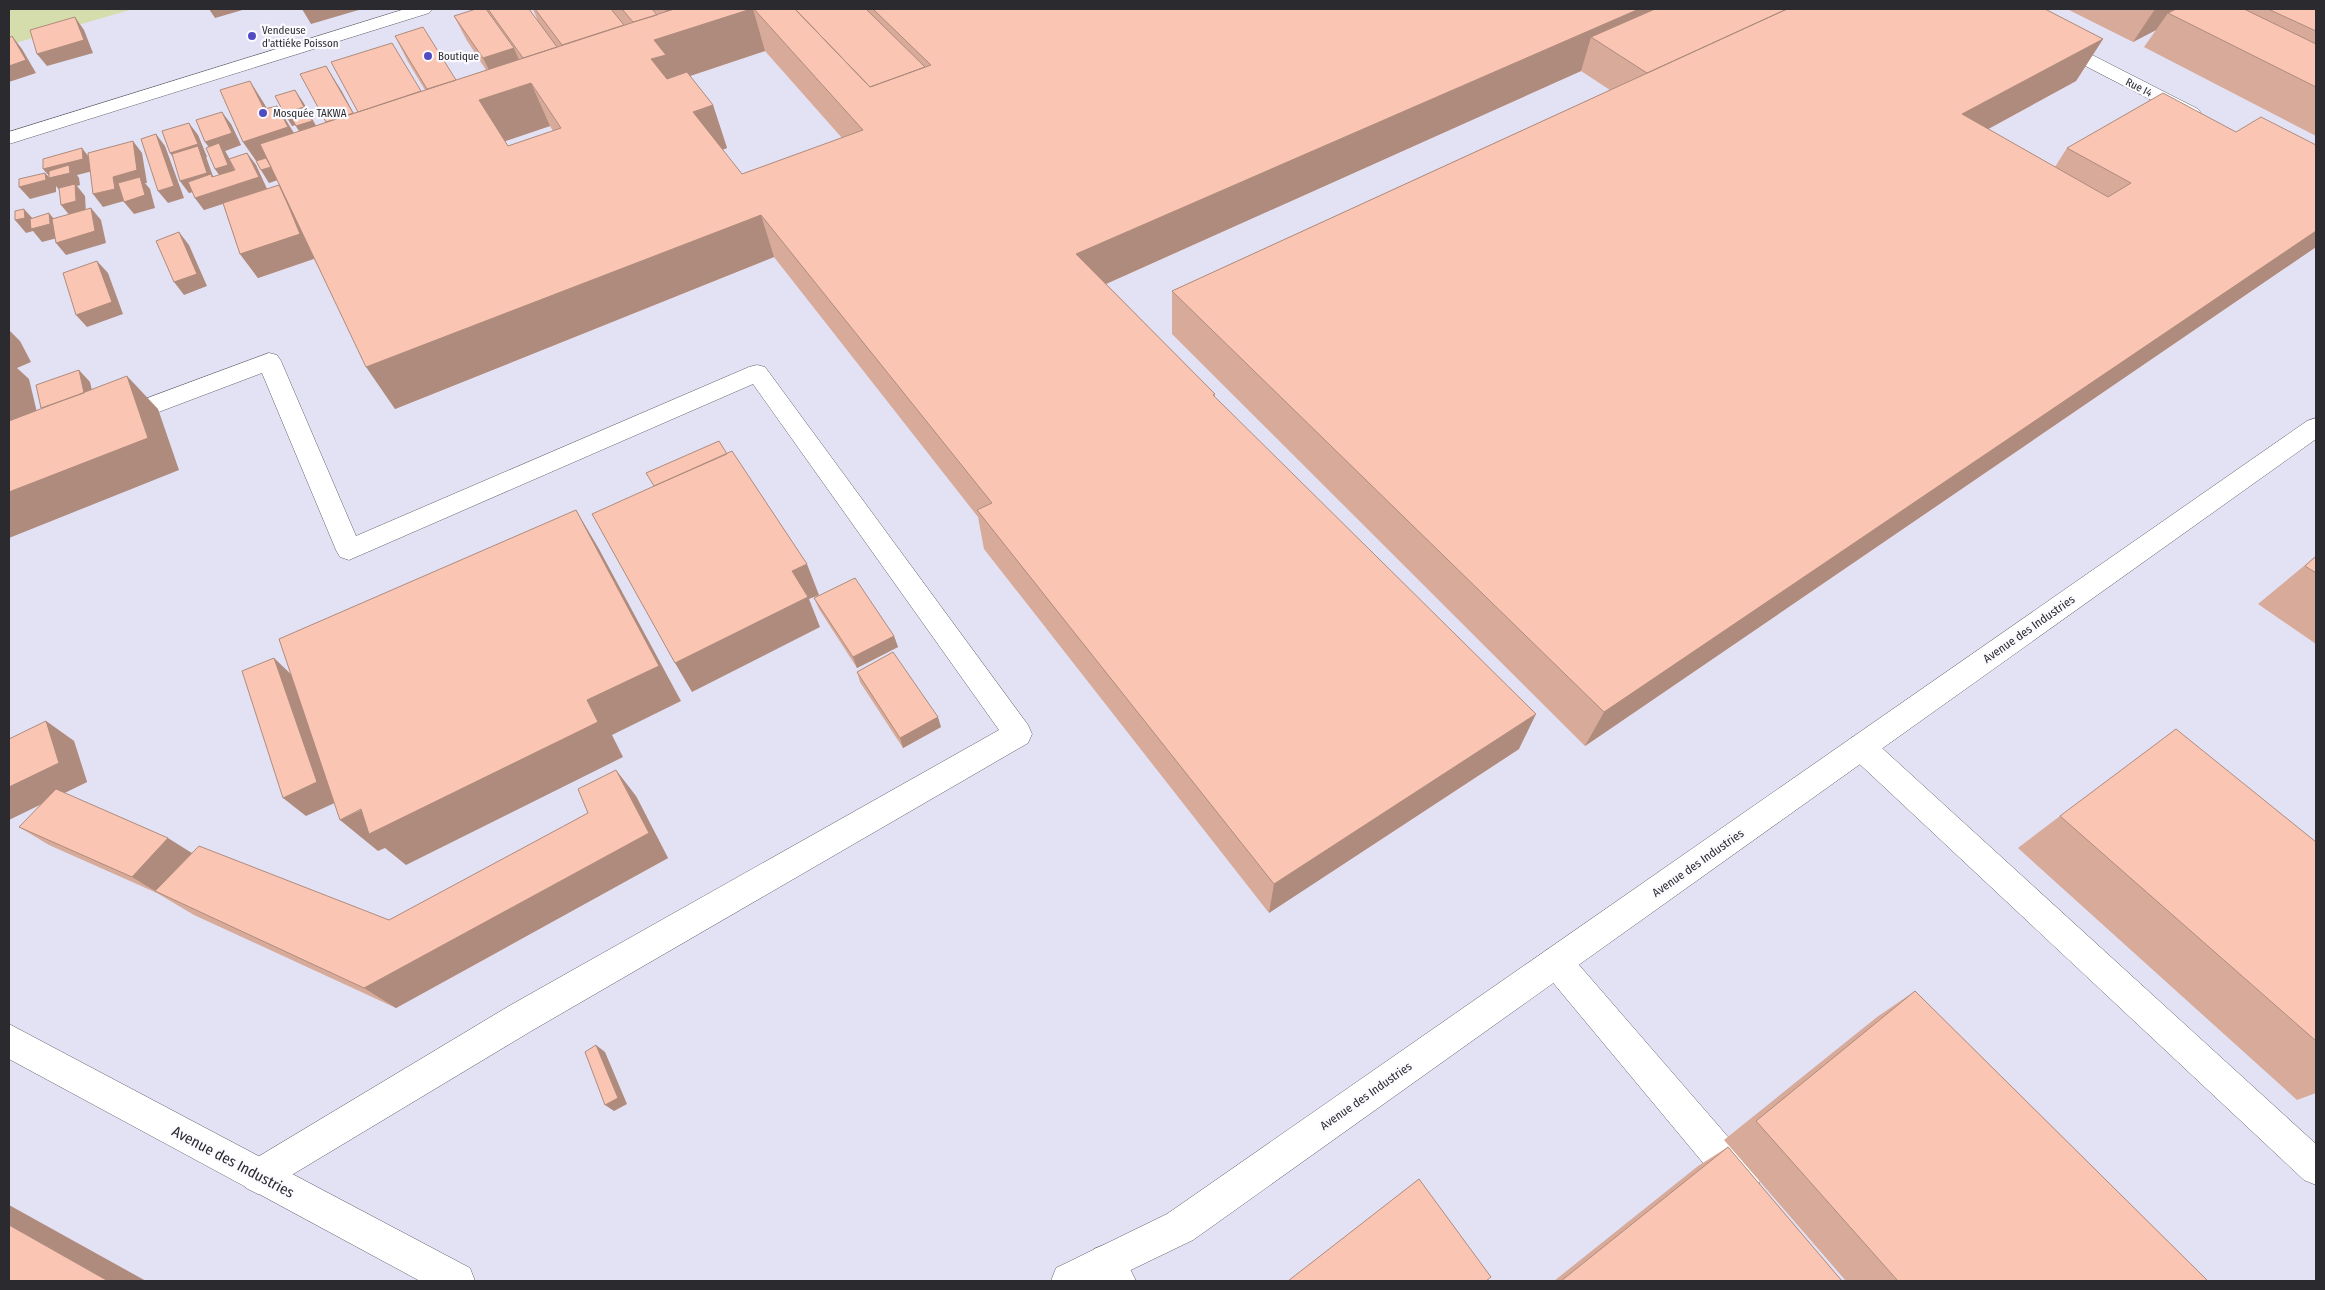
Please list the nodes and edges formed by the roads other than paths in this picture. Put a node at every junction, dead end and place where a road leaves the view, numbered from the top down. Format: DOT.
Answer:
graph roads {
  1 [pos="423,9"];
  2 [pos="1989,9"];
  3 [pos="2210,123"];
  4 [pos="9,138"];
  5 [pos="2316,427"];
  6 [pos="92,428"];
  7 [pos="1861,747"];
  8 [pos="1556,962"];
  9 [pos="9,1041"];
  10 [pos="2316,1168"];
  11 [pos="258,1176"];
  12 [pos="1764,1207"];
  13 [pos="1112,1272"];
  14 [pos="457,1281"];
  15 [pos="1069,1281"];
  1 -- 4 [label="street"];
  2 -- 3 [label="street, Rue I4"];
  5 -- 7 [label="street, Avenue des Industries"];
  6 -- 11 [label="street"];
  7 -- 8 [label="street, Avenue des Industries"];
  7 -- 10 [label="street"];
  8 -- 12 [label="street"];
  8 -- 13 [label="street, Avenue des Industries"];
  9 -- 11 [label="street, Avenue des Industries"];
  11 -- 14 [label="street, Avenue des Industries"];
  13 -- 15 [label="street, Avenue des Industries"];
}
